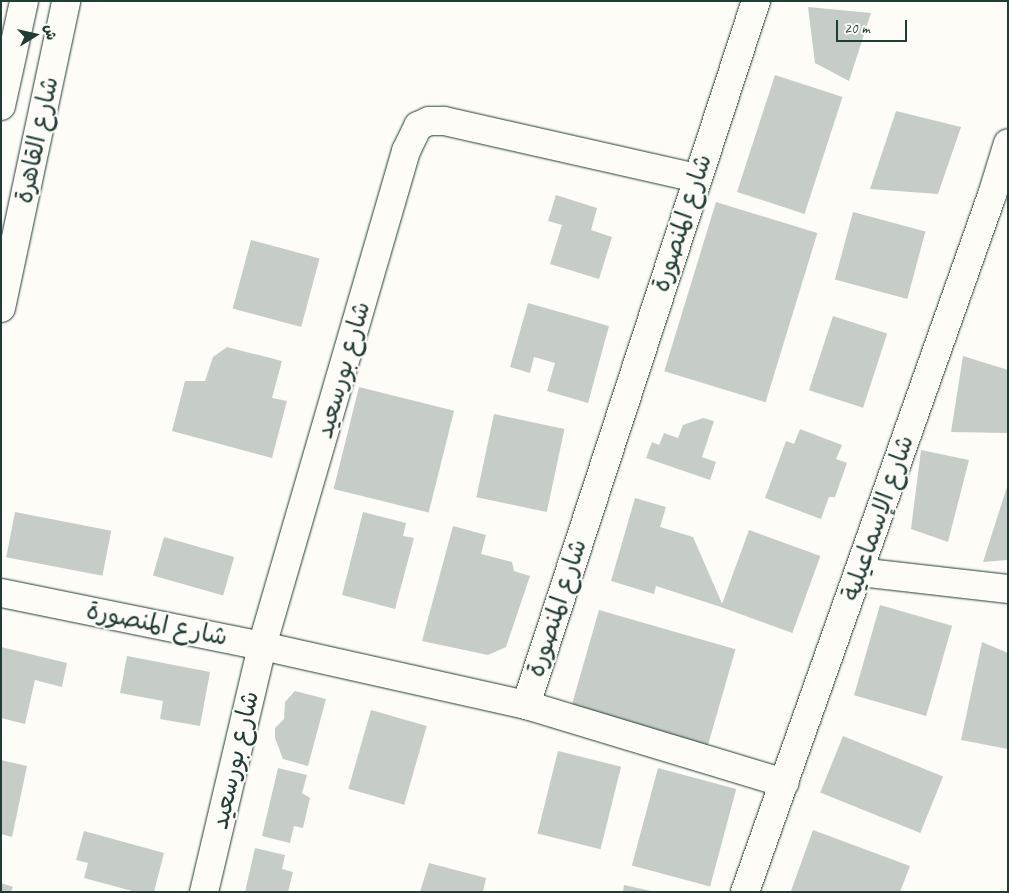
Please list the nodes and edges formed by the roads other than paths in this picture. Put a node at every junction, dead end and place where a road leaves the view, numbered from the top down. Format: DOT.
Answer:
graph roads {
  1 [pos="24,1"];
  2 [pos="66,1"];
  3 [pos="756,1"];
  4 [pos="1,106"];
  5 [pos="1008,143"];
  6 [pos="696,178"];
  7 [pos="1000,197"];
  8 [pos="1,308"];
  9 [pos="859,572"];
  10 [pos="1008,589"];
  11 [pos="1,593"];
  12 [pos="262,646"];
  13 [pos="526,706"];
  14 [pos="785,783"];
  15 [pos="204,892"];
  16 [pos="744,892"];
  1 -- 4 [label="street, شارع القاهرة"];
  2 -- 8 [label="street, شارع القاهرة"];
  3 -- 6 [label="street, شارع المنصورة"];
  5 -- 7 [label="street, شارع الإسماعيلية"];
  6 -- 12 [label="street, شارع بورسعيد"];
  6 -- 13 [label="street, شارع المنصورة"];
  7 -- 9 [label="street, شارع الإسماعيلية"];
  9 -- 10 [label="street"];
  9 -- 14 [label="street, شارع الإسماعيلية"];
  11 -- 12 [label="street, شارع المنصورة"];
  12 -- 13 [label="street, شارع المنصورة"];
  12 -- 15 [label="street, شارع بورسعيد"];
  13 -- 14 [label="street"];
  14 -- 16 [label="street, شارع الإسماعيلية"];
}
